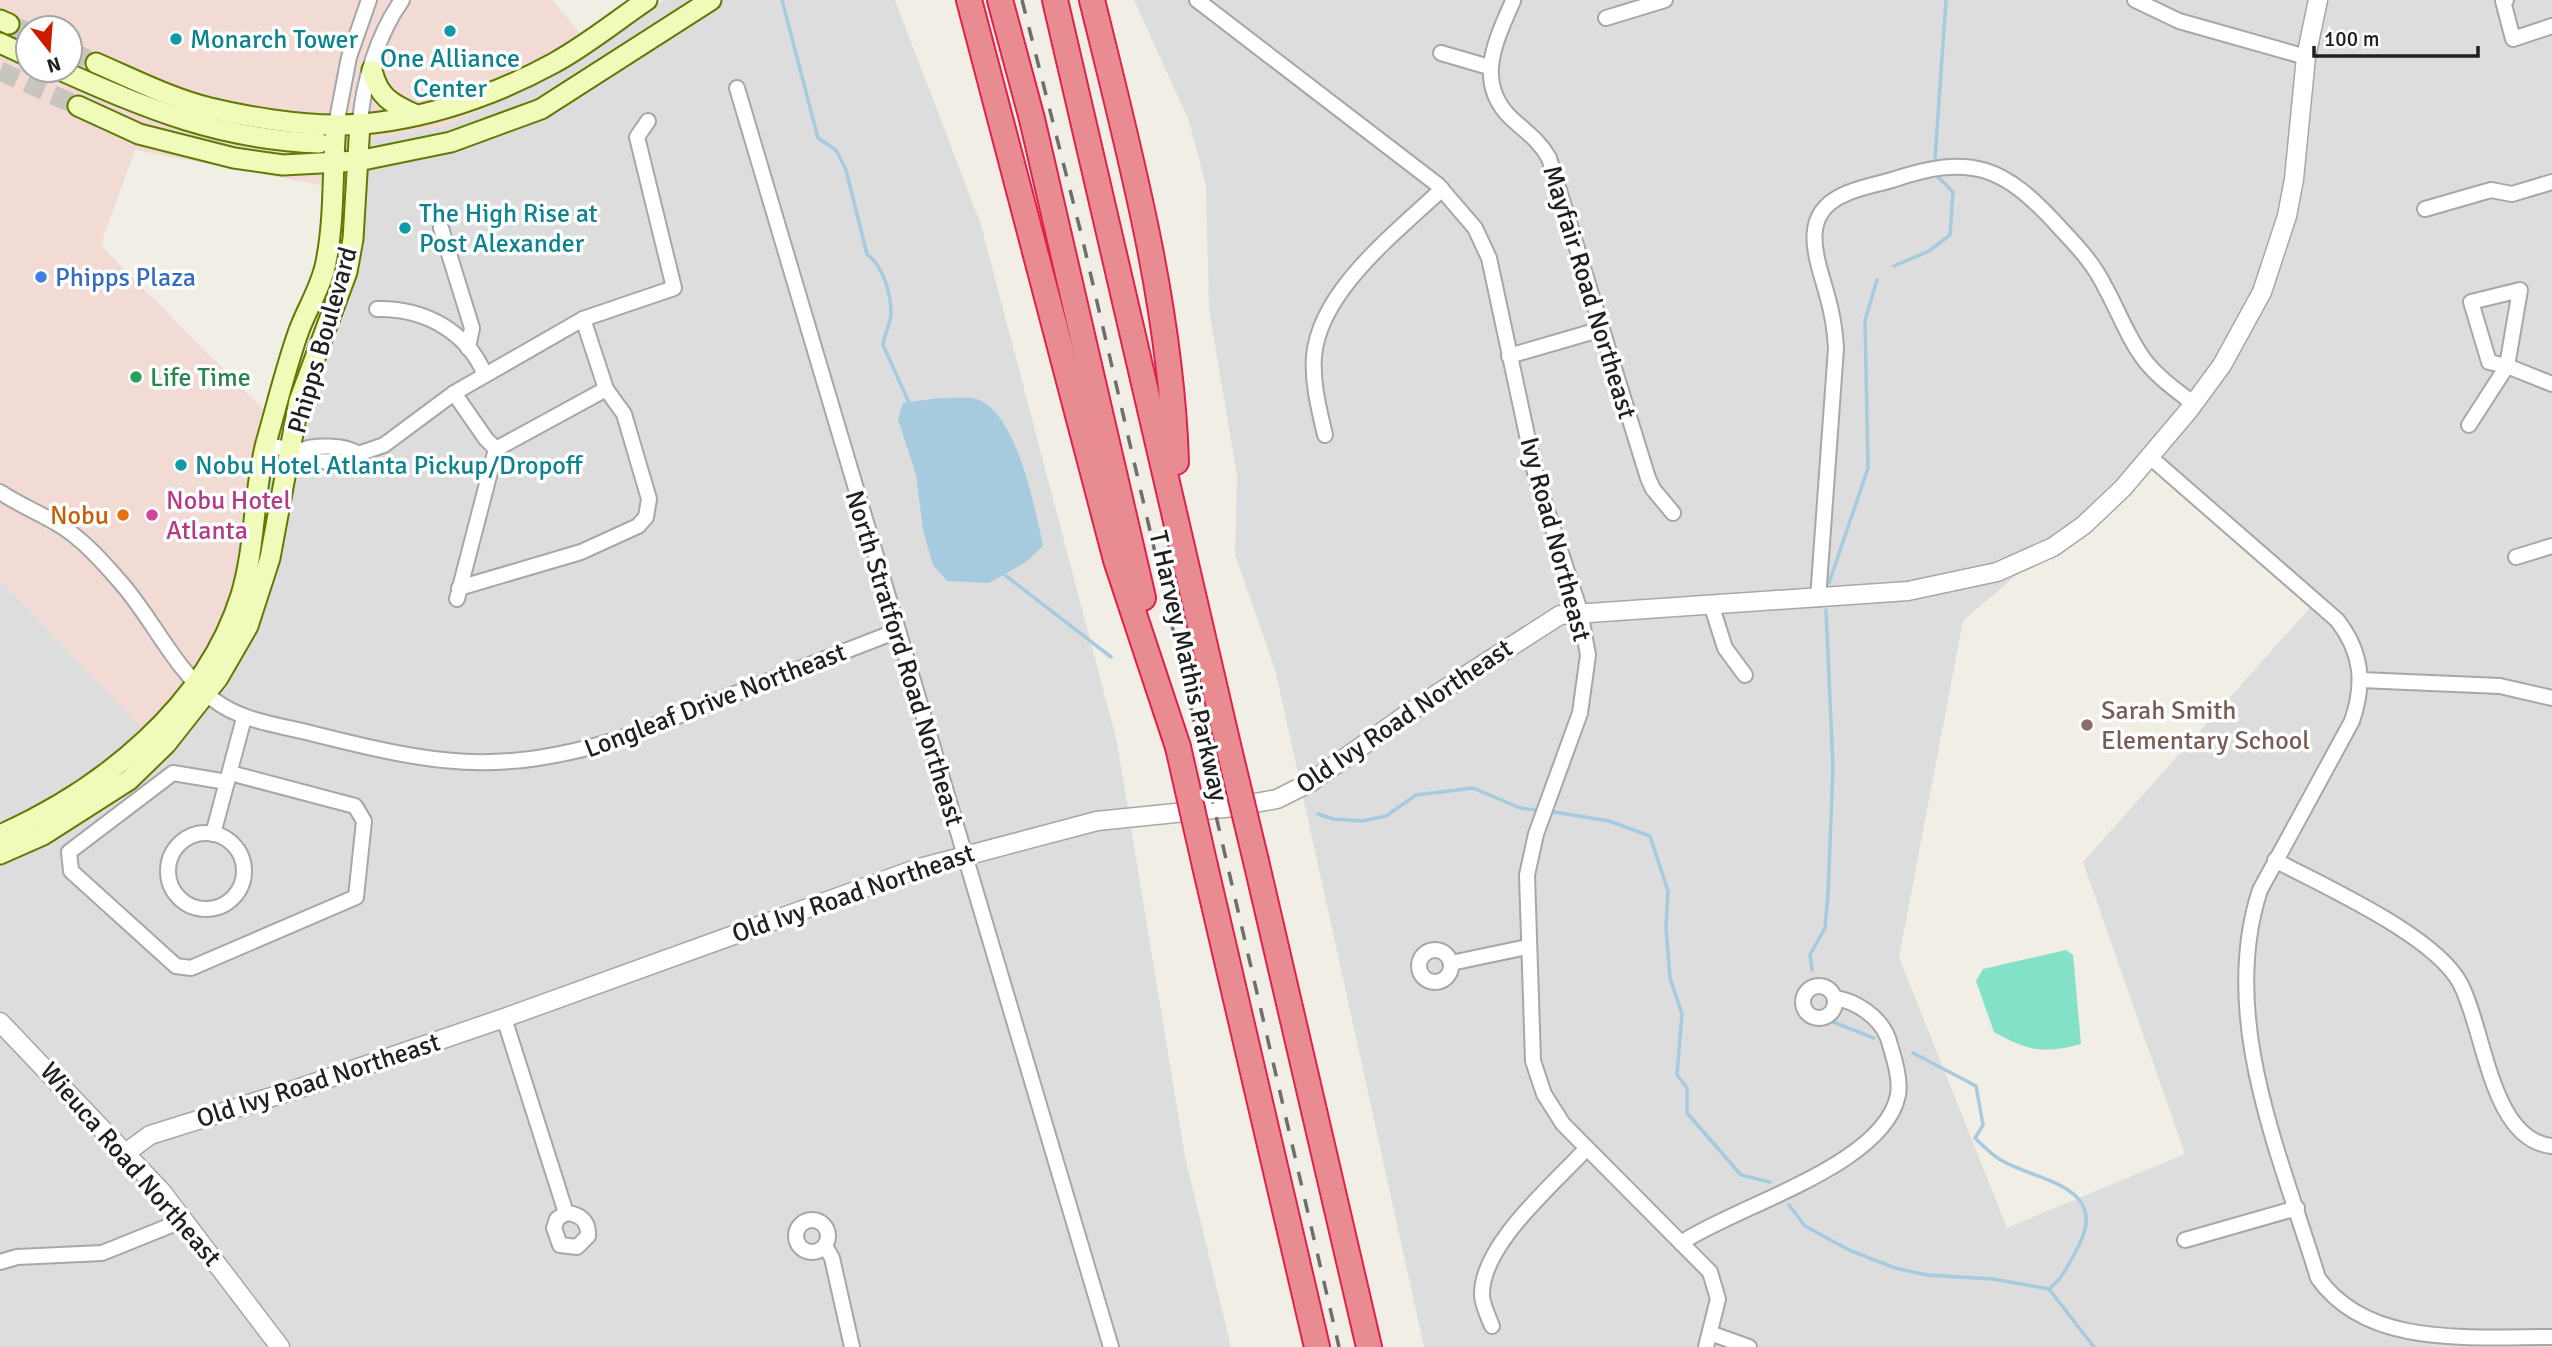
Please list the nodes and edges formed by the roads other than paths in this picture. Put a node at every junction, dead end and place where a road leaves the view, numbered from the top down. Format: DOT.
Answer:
graph roads {
  1 [pos="369,0"];
  2 [pos="402,0"];
  3 [pos="646,0"];
  4 [pos="711,0"];
  5 [pos="969,0"];
  6 [pos="1000,0"];
  7 [pos="1055,0"];
  8 [pos="1092,0"];
  9 [pos="1197,0"];
  10 [pos="1665,0"];
  11 [pos="2135,0"];
  12 [pos="2318,0"];
  13 [pos="2506,0"];
  14 [pos="1514,1"];
  15 [pos="1606,18"];
  16 [pos="2552,26"];
  17 [pos="1441,53"];
  18 [pos="2306,57"];
  19 [pos="96,63"];
  20 [pos="1489,68"];
  21 [pos="372,70"];
  22 [pos="84,80"];
  23 [pos="737,89"];
  24 [pos="78,106"];
  25 [pos="416,115"];
  26 [pos="648,121"];
  27 [pos="360,123"];
  28 [pos="335,125"];
  29 [pos="319,144"];
  30 [pos="358,161"];
  31 [pos="332,164"];
  32 [pos="2552,182"];
  33 [pos="1442,189"];
  34 [pos="2426,209"];
  35 [pos="441,228"];
  36 [pos="377,309"];
  37 [pos="583,319"];
  38 [pos="1602,329"];
  39 [pos="468,348"];
  40 [pos="1509,356"];
  41 [pos="2507,366"];
  42 [pos="485,375"];
  43 [pos="2552,384"];
  44 [pos="606,389"];
  45 [pos="454,393"];
  46 [pos="2194,404"];
  47 [pos="2469,425"];
  48 [pos="1325,435"];
  49 [pos="266,445"];
  50 [pos="496,449"];
  51 [pos="295,451"];
  52 [pos="2150,457"];
  53 [pos="0,492"];
  54 [pos="1673,513"];
  55 [pos="1178,525"];
  56 [pos="2552,546"];
  57 [pos="2516,556"];
  58 [pos="1818,598"];
  59 [pos="1712,604"];
  60 [pos="1580,611"];
  61 [pos="897,631"];
  62 [pos="1745,675"];
  63 [pos="2361,680"];
  64 [pos="200,688"];
  65 [pos="2552,698"];
  66 [pos="244,718"];
  67 [pos="1178,747"];
  68 [pos="229,778"];
  69 [pos="213,834"];
  70 [pos="0,835"];
  71 [pos="0,854"];
  72 [pos="963,854"];
  73 [pos="2275,860"];
  74 [pos="1527,947"];
  75 [pos="1451,963"];
  76 [pos="1835,998"];
  77 [pos="503,1018"];
  78 [pos="0,1021"];
  79 [pos="2552,1146"];
  80 [pos="1585,1150"];
  81 [pos="127,1152"];
  82 [pos="2297,1208"];
  83 [pos="566,1213"];
  84 [pos="184,1220"];
  85 [pos="2185,1240"];
  86 [pos="1681,1242"];
  87 [pos="825,1245"];
  88 [pos="0,1262"];
  89 [pos="1492,1326"];
  90 [pos="2552,1337"];
  91 [pos="1708,1340"];
  92 [pos="280,1347"];
  93 [pos="852,1347"];
  94 [pos="1111,1347"];
  95 [pos="1317,1347"];
  96 [pos="1368,1347"];
  97 [pos="1749,1347"];
  1 -- 28 [label="street"];
  2 -- 21 [label="street"];
  3 -- 25 [label="main road"];
  4 -- 30 [label="main road"];
  5 -- 67 [label="highway"];
  6 -- 67 [label="highway, T Harvey Mathis Parkway"];
  7 -- 55 [label="highway, T Harvey Mathis Parkway"];
  8 -- 55 [label="highway"];
  9 -- 33 [label="street, Ivy Road Northeast"];
  10 -- 15 [label="street"];
  11 -- 18 [label="street"];
  12 -- 18 [label="street, Old Ivy Road Northeast"];
  13 -- 16 [label="street"];
  14 -- 20 [label="street"];
  17 -- 20 [label="street"];
  18 -- 46 [label="street, Old Ivy Road Northeast"];
  19 -- 28 [label="main road"];
  20 -- 38 [label="street, Mayfair Road Northeast"];
  21 -- 25 [label="main road"];
  21 -- 27 [label="street"];
  22 -- 29 [label="main road"];
  23 -- 61 [label="street, North Stratford Road Northeast"];
  24 -- 31 [label="main road"];
  25 -- 27 [label="main road"];
  26 -- 37 [label="street"];
  27 -- 28 [label="main road"];
  27 -- 30 [label="main road, Phipps Boulevard"];
  28 -- 29 [label="main road"];
  28 -- 31 [label="main road, Phipps Boulevard"];
  29 -- 31 [label="main road"];
  30 -- 31 [label="main road"];
  30 -- 51 [label="main road, Phipps Boulevard"];
  31 -- 49 [label="main road, Phipps Boulevard"];
  32 -- 34 [label="street"];
  33 -- 40 [label="street, Ivy Road Northeast"];
  33 -- 48 [label="street"];
  35 -- 39 [label="street"];
  36 -- 39 [label="street"];
  37 -- 42 [label="street"];
  37 -- 44 [label="street"];
  38 -- 40 [label="street"];
  38 -- 54 [label="street, Mayfair Road Northeast"];
  39 -- 42 [label="street"];
  40 -- 60 [label="street, Ivy Road Northeast"];
  41 -- 41 [label="street"];
  41 -- 43 [label="street"];
  41 -- 47 [label="street"];
  42 -- 45 [label="street"];
  44 -- 50 [label="street"];
  44 -- 50 [label="street"];
  45 -- 50 [label="street"];
  45 -- 51 [label="street"];
  46 -- 52 [label="street, Old Ivy Road Northeast"];
  46 -- 58 [label="street"];
  49 -- 51 [label="street"];
  49 -- 64 [label="main road, Phipps Boulevard"];
  51 -- 64 [label="main road, Phipps Boulevard"];
  52 -- 58 [label="street, Old Ivy Road Northeast"];
  52 -- 63 [label="street"];
  53 -- 64 [label="street, Longleaf Drive Northeast"];
  55 -- 96 [label="highway, T Harvey Mathis Parkway, bridge"];
  56 -- 57 [label="street"];
  58 -- 59 [label="street, Old Ivy Road Northeast"];
  59 -- 60 [label="street, Old Ivy Road Northeast"];
  59 -- 62 [label="street"];
  60 -- 72 [label="street, Old Ivy Road Northeast"];
  60 -- 74 [label="street, Ivy Road Northeast"];
  61 -- 66 [label="street, Longleaf Drive Northeast"];
  61 -- 72 [label="street, North Stratford Road Northeast"];
  63 -- 65 [label="street"];
  63 -- 73 [label="street"];
  64 -- 66 [label="street, Longleaf Drive Northeast"];
  64 -- 70 [label="main road, Phipps Boulevard"];
  64 -- 71 [label="main road, Phipps Boulevard"];
  66 -- 68 [label="street"];
  67 -- 95 [label="highway, T Harvey Mathis Parkway, bridge"];
  68 -- 68 [label="street"];
  68 -- 69 [label="street"];
  69 -- 69 [label="street"];
  72 -- 77 [label="street, Old Ivy Road Northeast"];
  72 -- 94 [label="street, North Stratford Road Northeast"];
  73 -- 79 [label="street"];
  73 -- 82 [label="street"];
  74 -- 75 [label="street"];
  74 -- 80 [label="street, Ivy Road Northeast"];
  76 -- 86 [label="street"];
  77 -- 81 [label="street, Old Ivy Road Northeast"];
  77 -- 83 [label="street"];
  78 -- 81 [label="street, Wieuca Road Northeast"];
  80 -- 86 [label="street, Ivy Road Northeast"];
  80 -- 89 [label="street"];
  81 -- 84 [label="street, Wieuca Road Northeast"];
  82 -- 85 [label="street"];
  82 -- 90 [label="street"];
  84 -- 88 [label="street"];
  84 -- 92 [label="street, Wieuca Road Northeast"];
  86 -- 91 [label="street, Ivy Road Northeast"];
  87 -- 93 [label="street"];
  91 -- 97 [label="street"];
}
